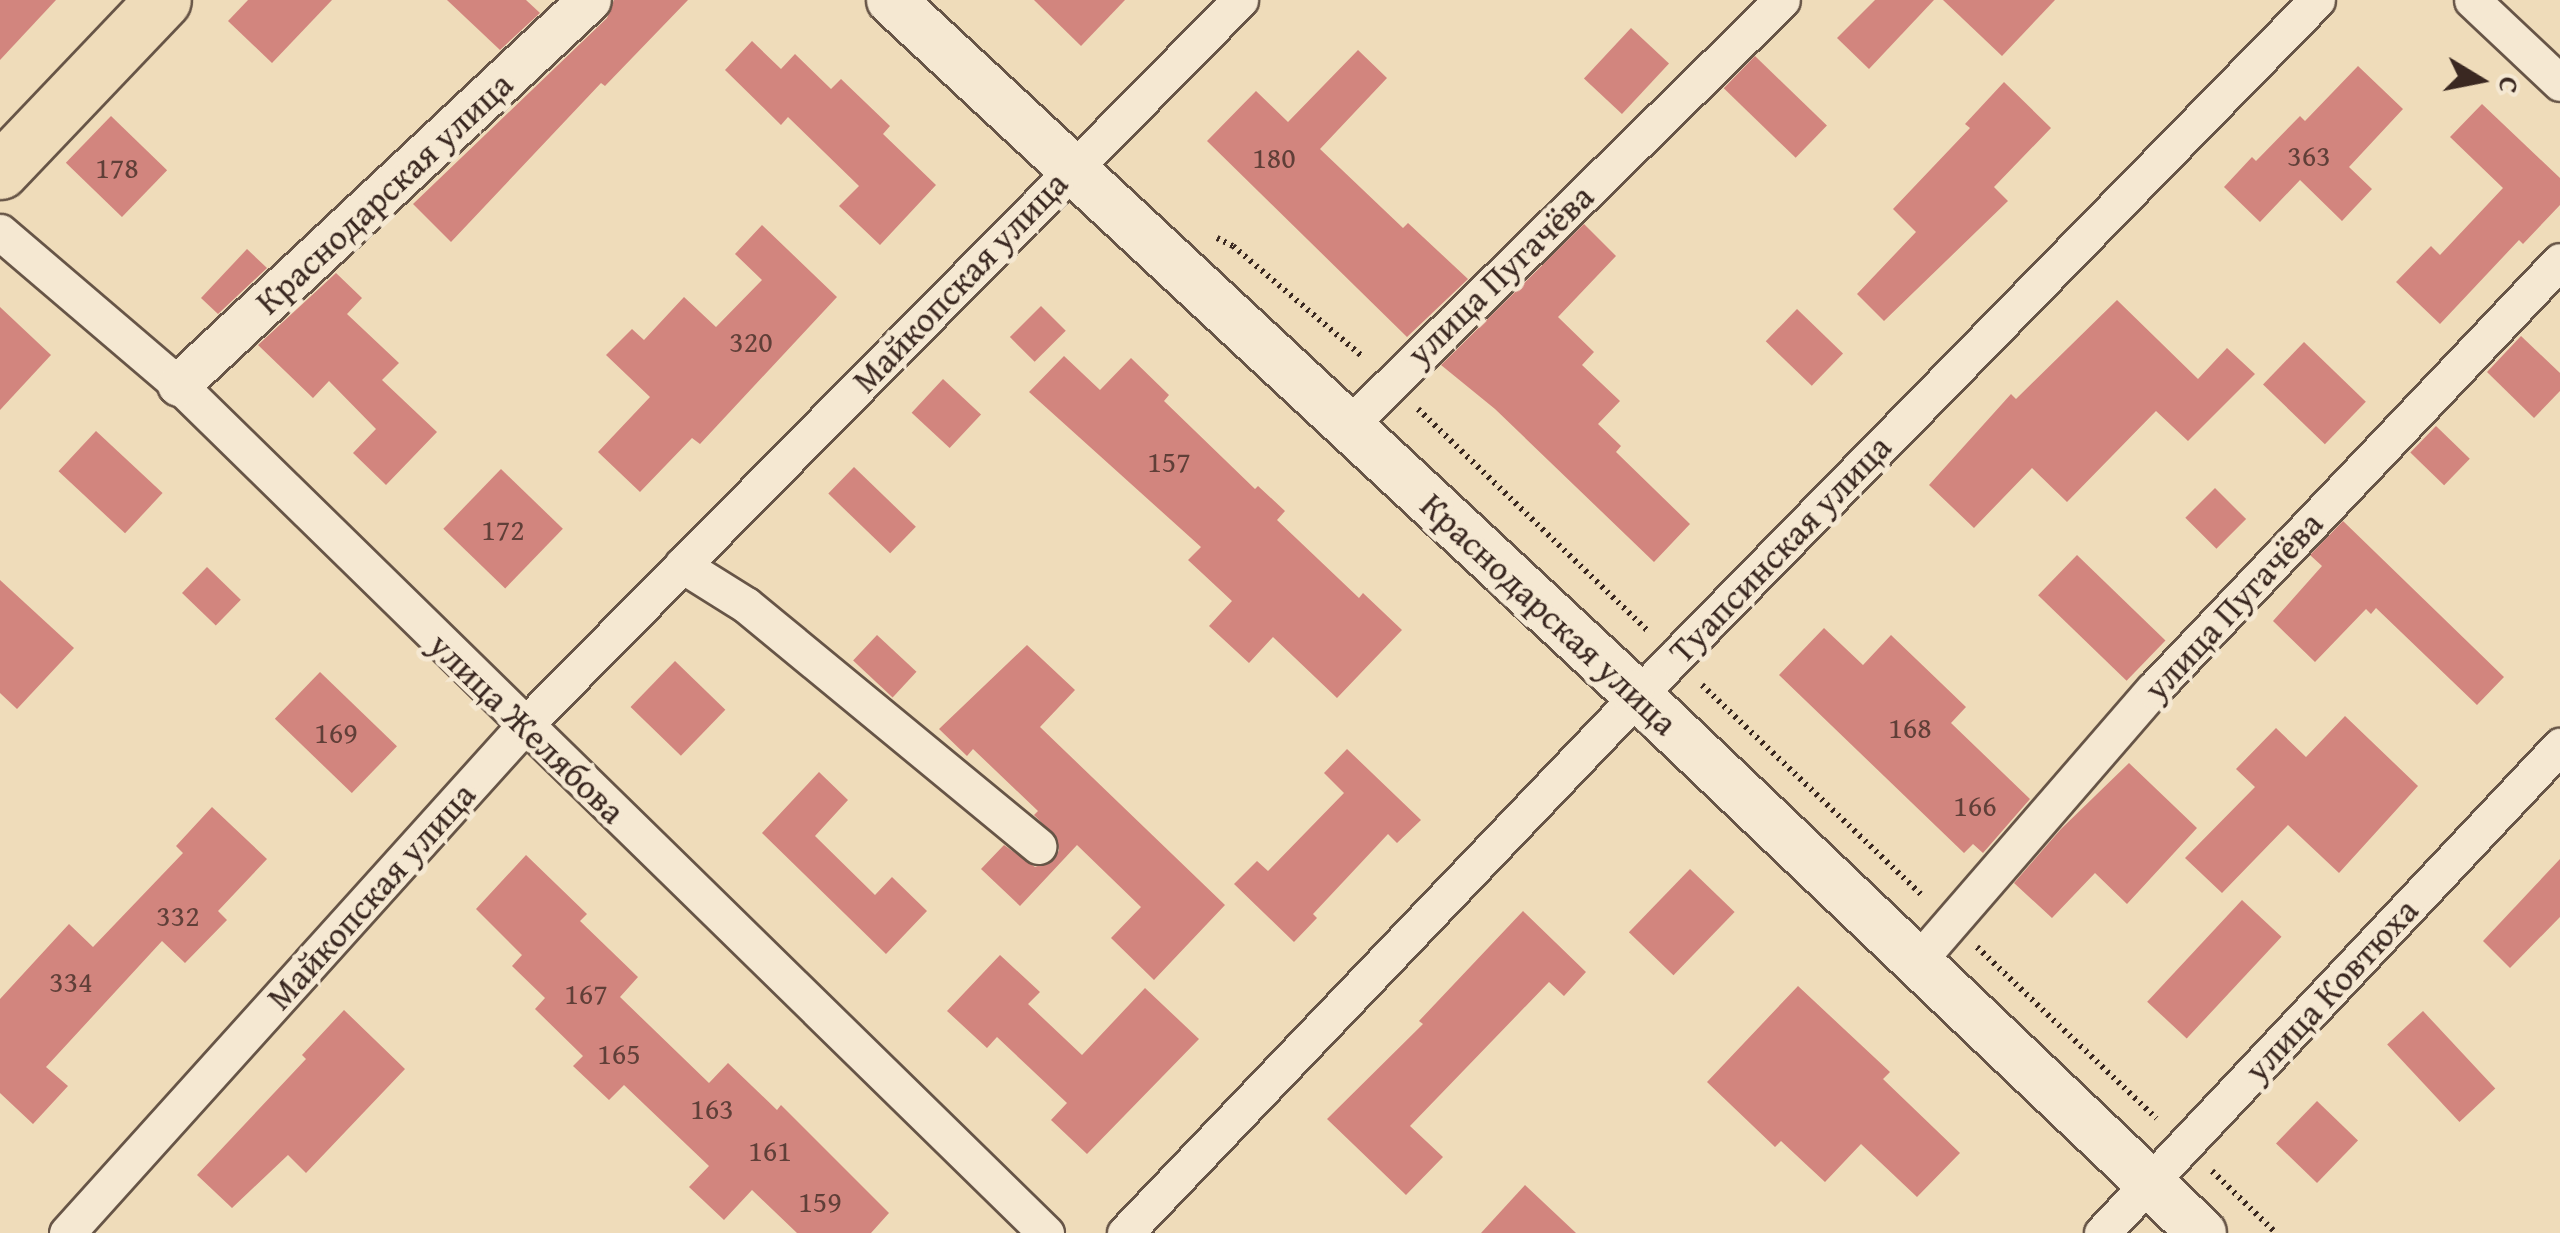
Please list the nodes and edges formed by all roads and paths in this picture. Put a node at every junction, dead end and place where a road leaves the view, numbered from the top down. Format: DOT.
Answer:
graph roads {
  1 [pos="164,0"];
  2 [pos="590,0"];
  3 [pos="891,0"];
  4 [pos="1240,0"];
  5 [pos="1782,0"];
  6 [pos="2316,0"];
  7 [pos="2472,0"];
  8 [pos="2560,83"];
  9 [pos="1072,169"];
  10 [pos="0,171"];
  11 [pos="0,232"];
  12 [pos="2560,261"];
  13 [pos="178,385"];
  14 [pos="1348,426"];
  15 [pos="682,565"];
  16 [pos="1637,696"];
  17 [pos="524,726"];
  18 [pos="2560,746"];
  19 [pos="1038,846"];
  20 [pos="1917,962"];
  21 [pos="2149,1184"];
  22 [pos="67,1233"];
  23 [pos="1046,1233"];
  24 [pos="1125,1233"];
  25 [pos="2102,1233"];
  26 [pos="2202,1233"];
  1 -- 10 [label="main road"];
  2 -- 13 [label="street, Краснодарская улица"];
  3 -- 9 [label="main road, Краснодарская улица"];
  4 -- 9 [label="street, Майкопская улица"];
  5 -- 14 [label="street, улица Пугачёва"];
  6 -- 16 [label="street, Туапсинская улица"];
  7 -- 8 [label="street"];
  9 -- 14 [label="main road, Краснодарская улица"];
  9 -- 15 [label="street, Майкопская улица"];
  11 -- 13 [label="street, улица Желябова"];
  12 -- 20 [label="street, улица Пугачёва"];
  13 -- 17 [label="street, улица Желябова"];
  14 -- 16 [label="main road, Краснодарская улица"];
  15 -- 17 [label="street, Майкопская улица"];
  15 -- 19 [label="street"];
  16 -- 20 [label="main road, Краснодарская улица"];
  16 -- 24 [label="street, Туапсинская улица"];
  17 -- 22 [label="street, Майкопская улица"];
  17 -- 23 [label="street, улица Желябова"];
  18 -- 21 [label="street, улица Ковтюха"];
  20 -- 21 [label="main road, Краснодарская улица"];
  21 -- 25 [label="street, улица Ковтюха"];
  21 -- 26 [label="main road, Краснодарская улица"];
}
